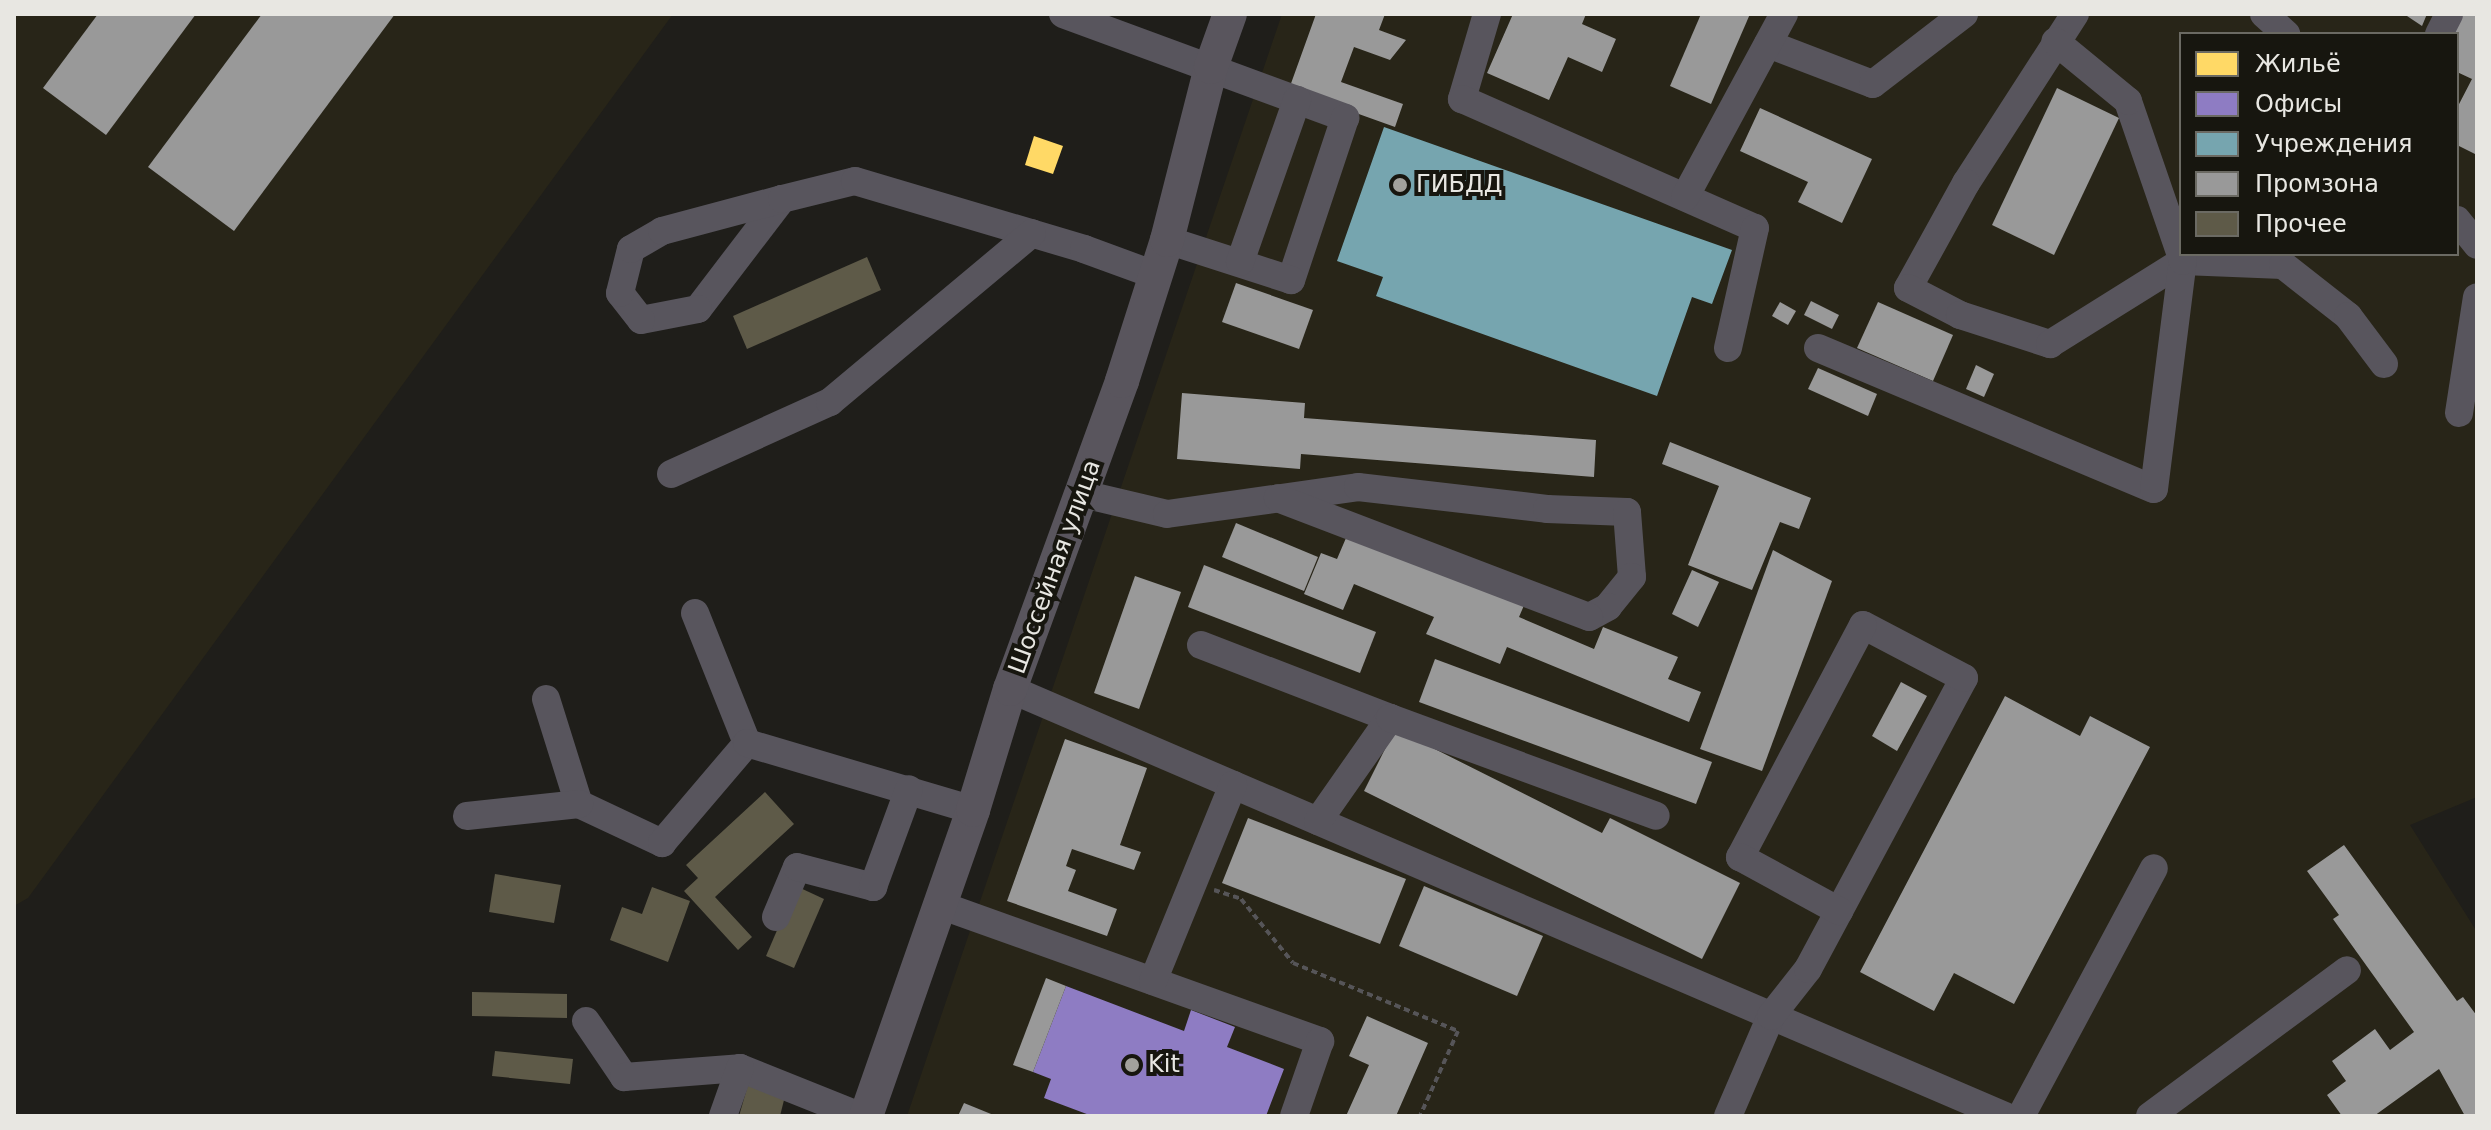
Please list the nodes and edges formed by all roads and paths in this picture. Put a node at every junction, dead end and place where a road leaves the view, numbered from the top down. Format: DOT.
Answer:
graph roads {
  1 [pos="1063,14"];
  2 [pos="1230,14"];
  3 [pos="1487,14"];
  4 [pos="1784,14"];
  5 [pos="1964,14"];
  6 [pos="2075,14"];
  7 [pos="2264,14"];
  8 [pos="2449,14"];
  9 [pos="2284,32"];
  10 [pos="2440,32"];
  11 [pos="2055,41"];
  12 [pos="1768,44"];
  13 [pos="1211,67"];
  14 [pos="1297,100"];
  15 [pos="1685,197"];
  16 [pos="782,199"];
  17 [pos="2459,222"];
  18 [pos="1032,233"];
  19 [pos="1167,240"];
  20 [pos="2477,245"];
  21 [pos="2179,249"];
  22 [pos="2181,256"];
  23 [pos="2183,261"];
  24 [pos="1240,262"];
  25 [pos="1155,275"];
  26 [pos="2477,297"];
  27 [pos="1728,348"];
  28 [pos="1818,348"];
  29 [pos="2384,364"];
  30 [pos="2459,413"];
  31 [pos="671,474"];
  32 [pos="1083,494"];
  33 [pos="1278,498"];
  34 [pos="695,613"];
  35 [pos="1201,645"];
  36 [pos="1010,689"];
  37 [pos="546,699"];
  38 [pos="1390,718"];
  39 [pos="747,743"];
  40 [pos="1233,785"];
  41 [pos="909,789"];
  42 [pos="579,804"];
  43 [pos="973,810"];
  44 [pos="467,816"];
  45 [pos="1656,816"];
  46 [pos="1318,821"];
  47 [pos="2154,868"];
  48 [pos="1193,882"];
  49 [pos="940,905"];
  50 [pos="1839,911"];
  51 [pos="776,917"];
  52 [pos="2347,970"];
  53 [pos="1153,981"];
  54 [pos="1771,1016"];
  55 [pos="586,1021"];
  56 [pos="740,1068"];
  57 [pos="806,1106"];
  58 [pos="723,1116"];
  59 [pos="860,1116"];
  60 [pos="866,1116"];
  61 [pos="1294,1116"];
  62 [pos="1420,1116"];
  63 [pos="1728,1116"];
  64 [pos="2005,1116"];
  65 [pos="2021,1116"];
  66 [pos="2150,1116"];
  1 -- 13 [label="lane"];
  2 -- 13 [label="main road, Шоссейная улица"];
  3 -- 15 [label="lane"];
  4 -- 12 [label="lane"];
  5 -- 12 [label="lane"];
  6 -- 11 [label="lane"];
  7 -- 9 [label="lane"];
  8 -- 10 [label="lane"];
  11 -- 21 [label="lane"];
  11 -- 23 [label="lane"];
  12 -- 15 [label="lane"];
  13 -- 14 [label="lane"];
  13 -- 19 [label="main road, Шоссейная улица"];
  14 -- 24 [label="lane"];
  14 -- 24 [label="lane"];
  15 -- 27 [label="lane"];
  16 -- 16 [label="lane"];
  16 -- 18 [label="lane"];
  17 -- 20 [label="lane"];
  18 -- 25 [label="lane"];
  18 -- 31 [label="lane"];
  19 -- 24 [label="lane"];
  19 -- 25 [label="main road, Шоссейная улица"];
  22 -- 23 [label="lane"];
  23 -- 28 [label="lane"];
  23 -- 29 [label="lane"];
  25 -- 32 [label="main road, Шоссейная улица"];
  26 -- 30 [label="lane"];
  32 -- 33 [label="lane"];
  32 -- 36 [label="main road, Шоссейная улица"];
  33 -- 33 [label="lane"];
  34 -- 39 [label="lane"];
  35 -- 38 [label="lane"];
  36 -- 40 [label="lane"];
  36 -- 43 [label="main road, Шоссейная улица"];
  37 -- 42 [label="lane"];
  38 -- 45 [label="lane"];
  38 -- 46 [label="lane"];
  39 -- 41 [label="lane"];
  39 -- 42 [label="lane"];
  40 -- 46 [label="lane"];
  40 -- 48 [label="lane"];
  41 -- 43 [label="lane"];
  41 -- 51 [label="lane"];
  42 -- 44 [label="lane"];
  43 -- 49 [label="main road, Шоссейная улица"];
  46 -- 54 [label="lane"];
  47 -- 65 [label="lane"];
  48 -- 53 [label="lane"];
  48 -- 62 [label="path"];
  49 -- 53 [label="lane"];
  49 -- 60 [label="main road, Шоссейная улица"];
  50 -- 50 [label="lane"];
  50 -- 54 [label="lane"];
  52 -- 66 [label="lane"];
  53 -- 61 [label="lane"];
  54 -- 63 [label="lane"];
  54 -- 64 [label="lane"];
  55 -- 56 [label="lane"];
  56 -- 57 [label="lane"];
  56 -- 58 [label="lane"];
  57 -- 59 [label="lane"];
}
